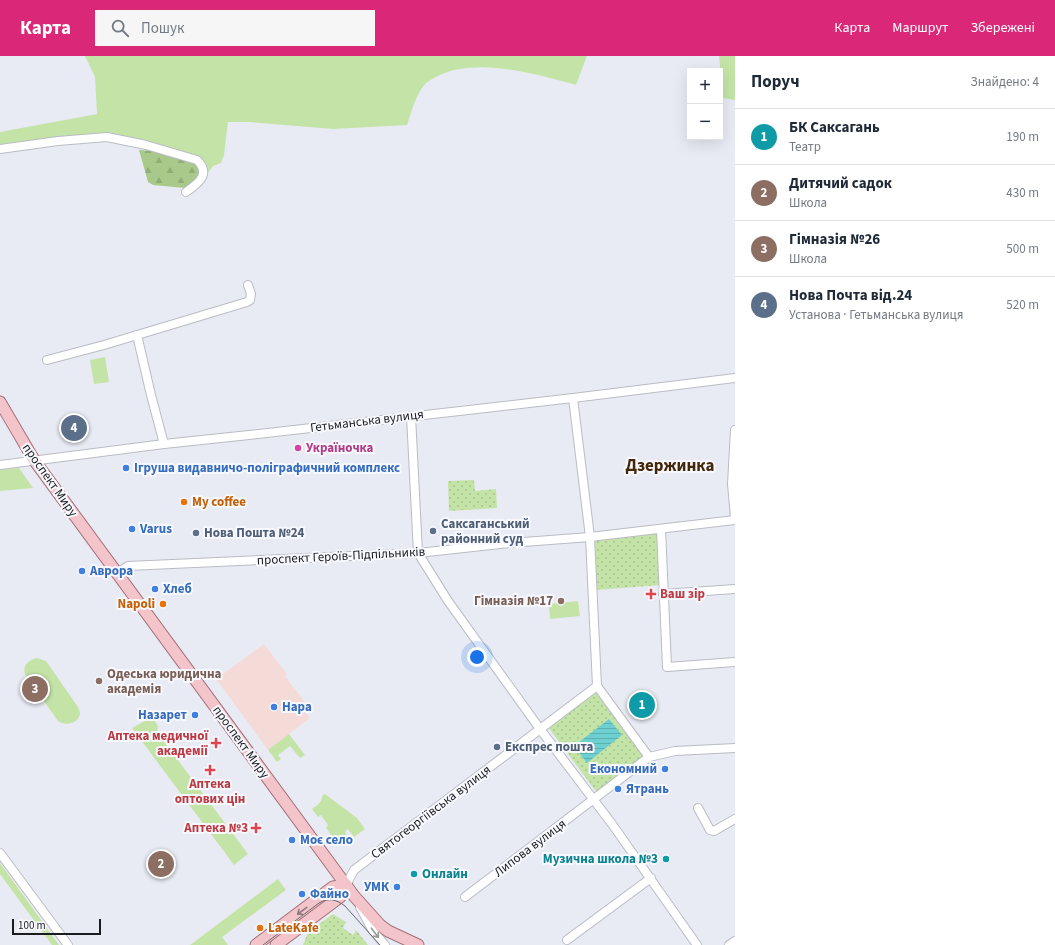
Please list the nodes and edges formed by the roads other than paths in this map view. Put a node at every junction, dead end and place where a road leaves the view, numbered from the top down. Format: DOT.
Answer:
graph roads {
  1 [pos="0,149"];
  2 [pos="186,192"];
  3 [pos="248,286"];
  4 [pos="137,335"];
  5 [pos="47,360"];
  6 [pos="735,378"];
  7 [pos="573,398"];
  8 [pos="0,402"];
  9 [pos="411,416"];
  10 [pos="735,430"];
  11 [pos="164,444"];
  12 [pos="34,460"];
  13 [pos="0,465"];
  14 [pos="735,519"];
  15 [pos="661,529"];
  16 [pos="590,537"];
  17 [pos="418,553"];
  18 [pos="116,573"];
  19 [pos="735,590"];
  20 [pos="663,594"];
  21 [pos="735,662"];
  22 [pos="596,686"];
  23 [pos="540,729"];
  24 [pos="735,748"];
  25 [pos="649,757"];
  26 [pos="594,799"];
  27 [pos="698,808"];
  28 [pos="735,819"];
  29 [pos="0,853"];
  30 [pos="651,878"];
  31 [pos="346,885"];
  32 [pos="354,896"];
  33 [pos="465,897"];
  34 [pos="567,940"];
  35 [pos="735,940"];
  36 [pos="68,945"];
  37 [pos="256,945"];
  38 [pos="276,945"];
  39 [pos="384,945"];
  40 [pos="418,945"];
  41 [pos="697,945"];
  42 [pos="729,945"];
  1 -- 2 [label="street"];
  3 -- 4 [label="street"];
  4 -- 5 [label="street"];
  4 -- 11 [label="street"];
  6 -- 7 [label="street, Гетьманська вулиця"];
  7 -- 9 [label="street, Гетьманська вулиця"];
  7 -- 16 [label="street"];
  8 -- 12 [label="main road, проспект Миру"];
  9 -- 11 [label="street, Гетьманська вулиця"];
  9 -- 17 [label="street"];
  10 -- 14 [label="street"];
  11 -- 12 [label="street, Гетьманська вулиця"];
  12 -- 13 [label="street, Гетьманська вулиця"];
  12 -- 18 [label="main road, проспект Миру"];
  14 -- 15 [label="street, проспект Героїв-Підпільників"];
  15 -- 16 [label="street, проспект Героїв-Підпільників"];
  15 -- 20 [label="street"];
  16 -- 17 [label="street, проспект Героїв-Підпільників"];
  16 -- 22 [label="street"];
  17 -- 18 [label="street, проспект Героїв-Підпільників"];
  17 -- 23 [label="street"];
  18 -- 31 [label="main road, проспект Миру"];
  19 -- 20 [label="street"];
  20 -- 21 [label="street"];
  22 -- 23 [label="street, Святогеоргіївська вулиця"];
  22 -- 25 [label="street"];
  23 -- 26 [label="street"];
  23 -- 31 [label="street, Святогеоргіївська вулиця"];
  24 -- 25 [label="street"];
  25 -- 26 [label="street, Липова вулиця"];
  26 -- 30 [label="street"];
  26 -- 33 [label="street, Липова вулиця"];
  27 -- 28 [label="street"];
  29 -- 36 [label="street"];
  30 -- 34 [label="street"];
  30 -- 41 [label="street"];
  31 -- 32 [label="main road, проспект Миру"];
  31 -- 37 [label="main road, one-way"];
  31 -- 38 [label="main road, Святогеоргіївська вулиця"];
  32 -- 39 [label="street, one-way"];
  32 -- 40 [label="main road, проспект Миру"];
  35 -- 42 [label="street"];
}
